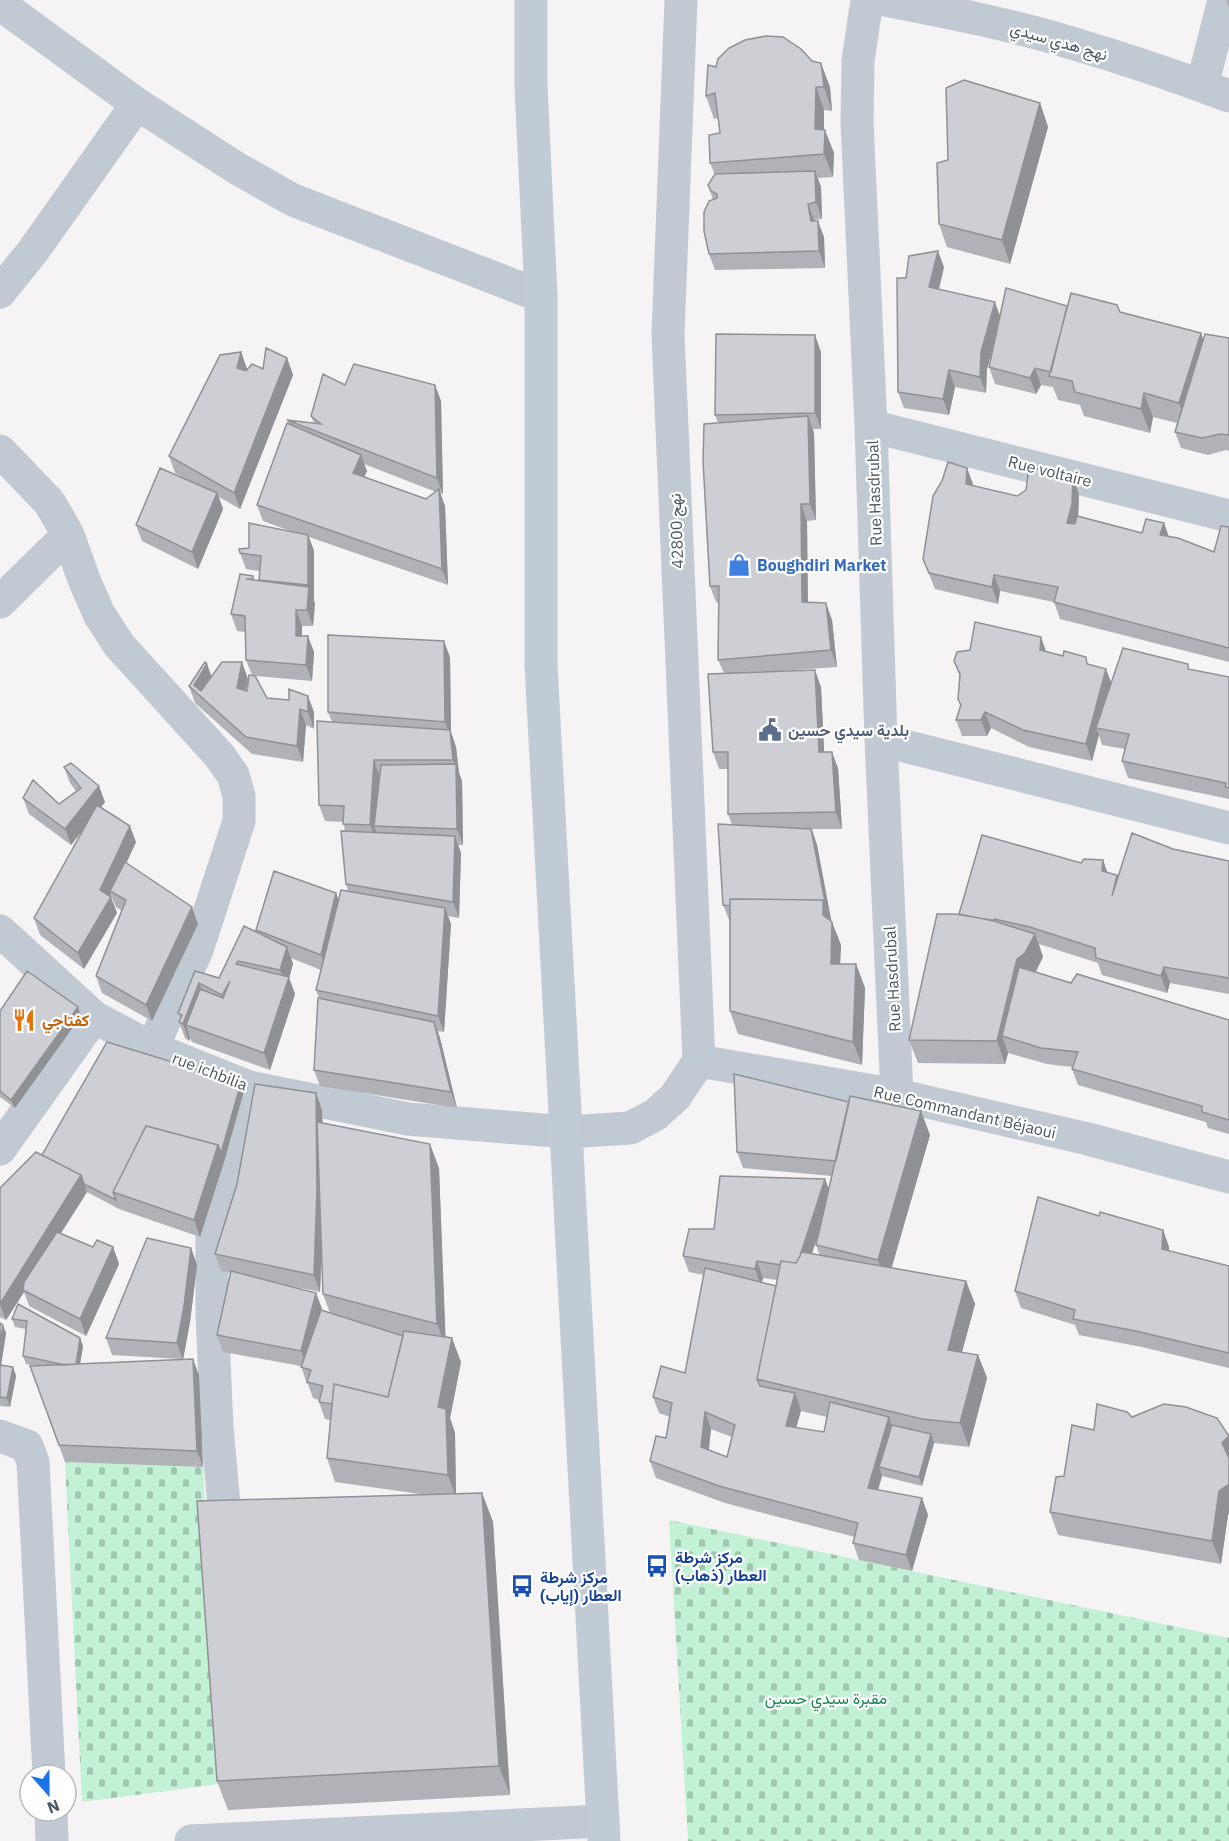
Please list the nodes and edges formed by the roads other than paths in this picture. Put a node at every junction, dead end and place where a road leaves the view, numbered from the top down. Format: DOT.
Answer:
graph roads {
  1 [pos="531,0"];
  2 [pos="681,0"];
  3 [pos="867,0"];
  4 [pos="885,0"];
  5 [pos="1224,0"];
  6 [pos="0,4"];
  7 [pos="1215,91"];
  8 [pos="137,104"];
  9 [pos="0,292"];
  10 [pos="541,297"];
  11 [pos="872,426"];
  12 [pos="0,451"];
  13 [pos="1229,516"];
  14 [pos="68,535"];
  15 [pos="0,602"];
  16 [pos="881,740"];
  17 [pos="1229,828"];
  18 [pos="0,931"];
  19 [pos="94,1017"];
  20 [pos="152,1048"];
  21 [pos="699,1062"];
  22 [pos="249,1087"];
  23 [pos="897,1095"];
  24 [pos="567,1132"];
  25 [pos="0,1149"];
  26 [pos="1229,1177"];
  27 [pos="0,1436"];
  28 [pos="225,1516"];
  29 [pos="48,1763"];
  30 [pos="51,1823"];
  31 [pos="603,1831"];
  32 [pos="52,1841"];
  33 [pos="191,1841"];
  1 -- 10 [label="main road"];
  2 -- 21 [label="street, نهج 42800"];
  3 -- 11 [label="street, Rue Hasdrubal"];
  4 -- 7 [label="street, نهج هدي سيدي"];
  5 -- 7 [label="street"];
  6 -- 8 [label="street"];
  8 -- 9 [label="street"];
  8 -- 10 [label="street"];
  10 -- 24 [label="main road"];
  11 -- 13 [label="street, Rue voltaire"];
  11 -- 16 [label="street, Rue Hasdrubal"];
  12 -- 14 [label="street"];
  14 -- 15 [label="street"];
  14 -- 20 [label="street"];
  16 -- 17 [label="street"];
  16 -- 23 [label="street, Rue Hasdrubal"];
  18 -- 19 [label="street, rue ichbilia"];
  19 -- 20 [label="street, rue ichbilia"];
  19 -- 25 [label="street"];
  20 -- 22 [label="street, rue ichbilia"];
  21 -- 23 [label="street, Rue Commandant Béjaoui"];
  21 -- 24 [label="street, rue ichbilia"];
  22 -- 24 [label="street, rue ichbilia"];
  22 -- 28 [label="street"];
  23 -- 26 [label="street, Rue Commandant Béjaoui"];
  24 -- 31 [label="main road"];
  27 -- 29 [label="street"];
  30 -- 32 [label="street"];
  31 -- 33 [label="street"];
}
